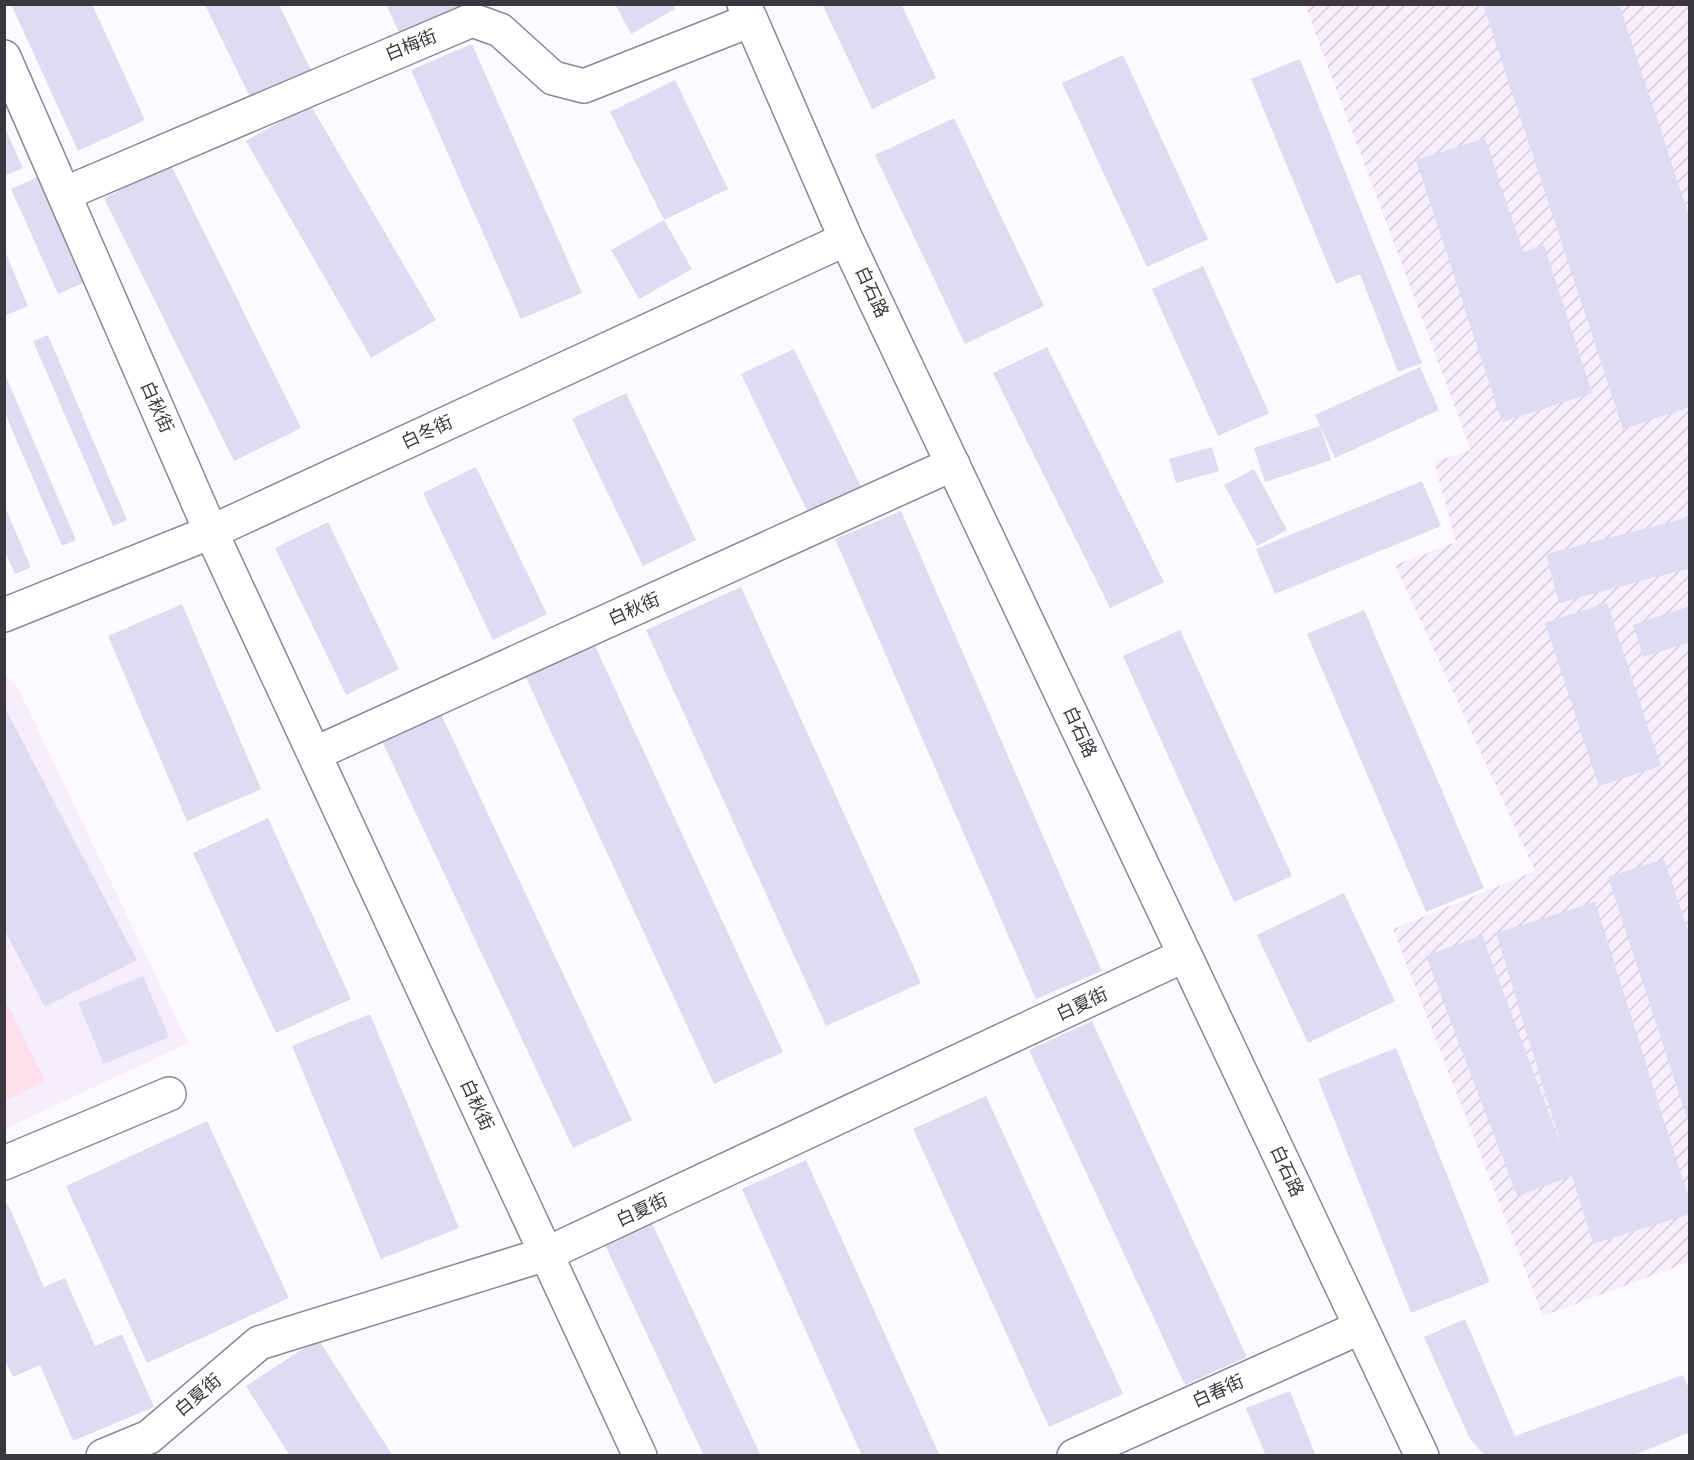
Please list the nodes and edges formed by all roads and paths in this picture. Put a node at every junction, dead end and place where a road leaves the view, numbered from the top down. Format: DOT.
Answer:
graph roads {
  1 [pos="747,12"];
  2 [pos="4,57"];
  3 [pos="64,194"];
  4 [pos="846,238"];
  5 [pos="953,464"];
  6 [pos="211,532"];
  7 [pos="4,615"];
  8 [pos="314,754"];
  9 [pos="1185,955"];
  10 [pos="169,1094"];
  11 [pos="4,1163"];
  12 [pos="546,1254"];
  13 [pos="1361,1327"];
  14 [pos="103,1455"];
  15 [pos="640,1455"];
  16 [pos="1074,1455"];
  17 [pos="1422,1455"];
  1 -- 3 [label="street, 白梅街"];
  1 -- 4 [label="street, 白石路"];
  2 -- 3 [label="street, 白秋街"];
  3 -- 6 [label="street, 白秋街"];
  4 -- 5 [label="street, 白石路"];
  4 -- 6 [label="street, 白冬街"];
  5 -- 8 [label="street, 白秋街"];
  5 -- 9 [label="street, 白石路"];
  6 -- 7 [label="street, 白冬街"];
  6 -- 8 [label="street, 白秋街"];
  8 -- 12 [label="street, 白秋街"];
  9 -- 12 [label="street, 白夏街"];
  9 -- 13 [label="street, 白石路"];
  10 -- 11 [label="street"];
  12 -- 14 [label="street, 白夏街"];
  12 -- 15 [label="street, 白秋街"];
  13 -- 16 [label="street, 白春街"];
  13 -- 17 [label="street, 白石路"];
}
